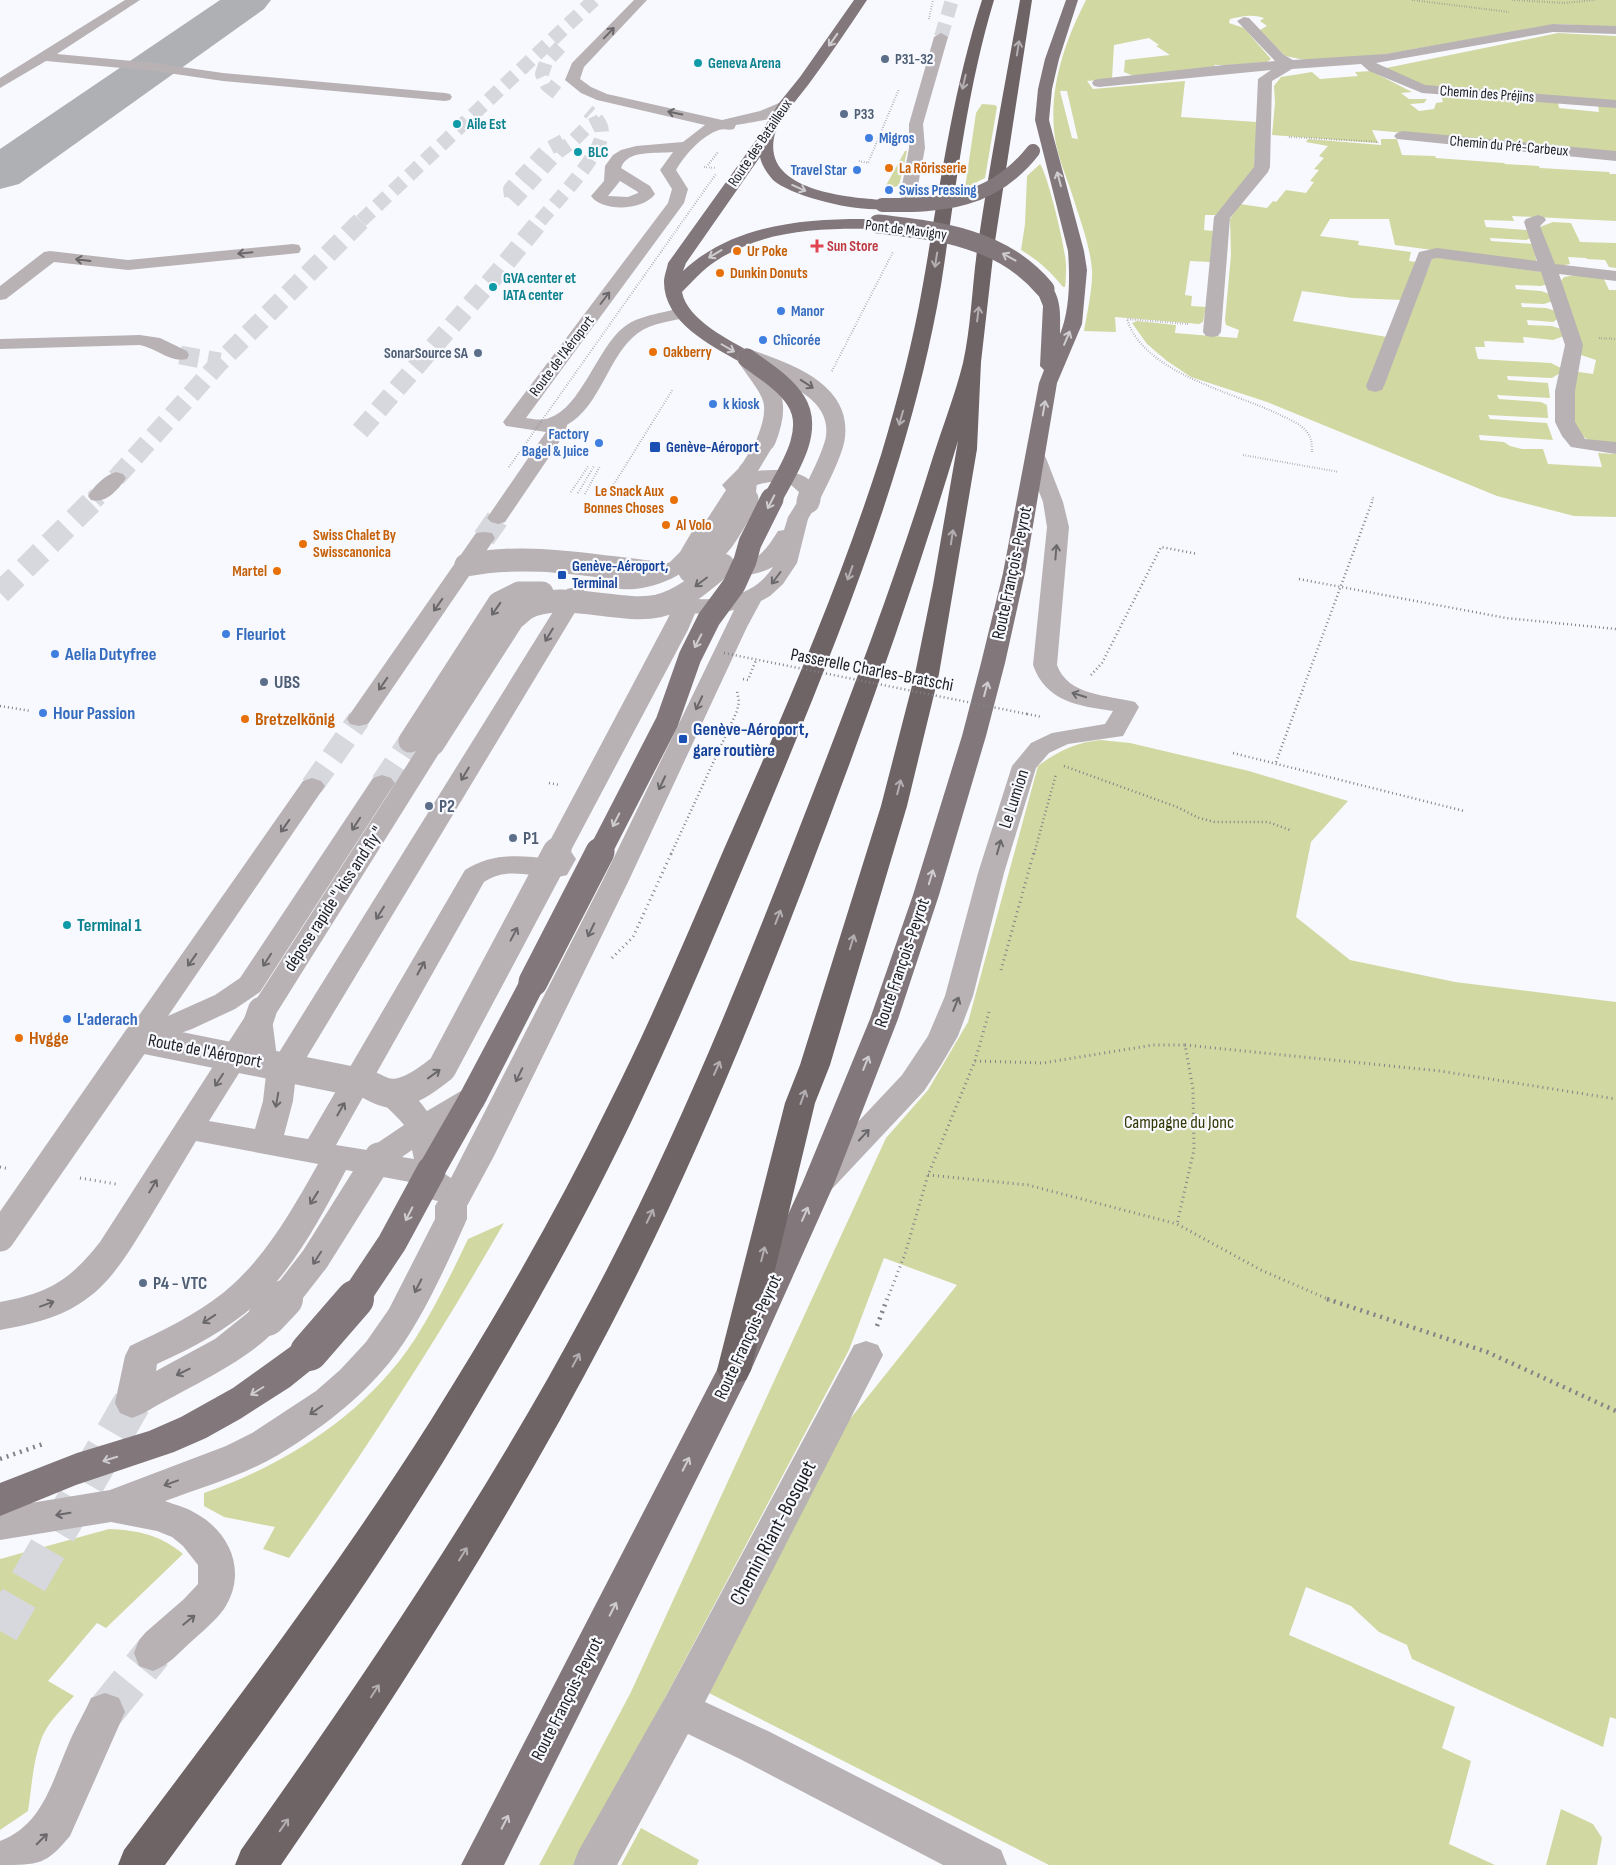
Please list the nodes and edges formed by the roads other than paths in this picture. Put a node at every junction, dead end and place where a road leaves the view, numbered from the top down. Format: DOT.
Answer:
graph roads {
  1 [pos="134,0"];
  2 [pos="642,0"];
  3 [pos="861,0"];
  4 [pos="977,0"];
  5 [pos="988,0"];
  6 [pos="1026,0"];
  7 [pos="1072,0"];
  8 [pos="1244,21"];
  9 [pos="1616,30"];
  10 [pos="976,35"];
  11 [pos="941,37"];
  12 [pos="44,57"];
  13 [pos="1365,60"];
  14 [pos="1288,64"];
  15 [pos="1099,83"];
  16 [pos="0,84"];
  17 [pos="445,97"];
  18 [pos="564,98"];
  19 [pos="1616,104"];
  20 [pos="784,106"];
  21 [pos="581,109"];
  22 [pos="1042,120"];
  23 [pos="722,125"];
  24 [pos="1402,136"];
  25 [pos="766,137"];
  26 [pos="689,145"];
  27 [pos="1616,156"];
  28 [pos="614,171"];
  29 [pos="908,196"];
  30 [pos="1538,220"];
  31 [pos="293,248"];
  32 [pos="1548,268"];
  33 [pos="1616,276"];
  34 [pos="673,291"];
  35 [pos="0,296"];
  36 [pos="683,313"];
  37 [pos="1213,329"];
  38 [pos="0,344"];
  39 [pos="180,355"];
  40 [pos="747,358"];
  41 [pos="972,362"];
  42 [pos="1048,383"];
  43 [pos="1375,386"];
  44 [pos="557,423"];
  45 [pos="1616,448"];
  46 [pos="1036,458"];
  47 [pos="116,478"];
  48 [pos="98,496"];
  49 [pos="804,507"];
  50 [pos="498,518"];
  51 [pos="484,538"];
  52 [pos="466,565"];
  53 [pos="737,582"];
  54 [pos="669,584"];
  55 [pos="575,594"];
  56 [pos="359,719"];
  57 [pos="410,741"];
  58 [pos="433,744"];
  59 [pos="312,786"];
  60 [pos="138,1038"];
  61 [pos="262,1062"];
  62 [pos="390,1093"];
  63 [pos="472,1099"];
  64 [pos="188,1128"];
  65 [pos="422,1128"];
  66 [pos="267,1143"];
  67 [pos="327,1154"];
  68 [pos="431,1171"];
  69 [pos="818,1184"];
  70 [pos="451,1206"];
  71 [pos="0,1237"];
  72 [pos="0,1316"];
  73 [pos="866,1355"];
  74 [pos="734,1370"];
  75 [pos="0,1500"];
  76 [pos="111,1506"];
  77 [pos="0,1524"];
  78 [pos="153,1653"];
  79 [pos="680,1710"];
  80 [pos="105,1712"];
  81 [pos="0,1862"];
  82 [pos="139,1865"];
  83 [pos="256,1865"];
  84 [pos="482,1865"];
  85 [pos="594,1865"];
  86 [pos="986,1865"];
  1 -- 12 [label="street"];
  23 -- 2 [label="street, one-way"];
  3 -- 20 [label="main road, Route des Batailleux, one-way"];
  4 -- 10 [label="highway"];
  5 -- 10 [label="highway"];
  41 -- 6 [label="highway, one-way"];
  7 -- 22 [label="main road, Route François-Peyrot"];
  8 -- 14 [label="street"];
  9 -- 13 [label="street"];
  10 -- 82 [label="highway, one-way"];
  11 -- 29 [label="street"];
  12 -- 16 [label="street"];
  12 -- 17 [label="street"];
  13 -- 14 [label="street"];
  13 -- 19 [label="street, Chemin des Préjins"];
  14 -- 15 [label="street"];
  14 -- 37 [label="street"];
  18 -- 21 [label="street"];
  20 -- 23 [label="street, Route de l'Aéroport"];
  20 -- 25 [label="main road, Route des Batailleux"];
  25 -- 22 [label="main road, one-way, bridge"];
  42 -- 22 [label="main road, Route François-Peyrot, one-way"];
  23 -- 25 [label="street"];
  23 -- 26 [label="street, Route de l'Aéroport"];
  24 -- 27 [label="street, Chemin du Pré-Carbeux"];
  25 -- 34 [label="main road, Route des Batailleux"];
  26 -- 28 [label="street"];
  44 -- 26 [label="street, Route de l'Aéroport, one-way"];
  28 -- 28 [label="street"];
  30 -- 32 [label="street"];
  31 -- 35 [label="street, one-way"];
  32 -- 33 [label="street"];
  32 -- 43 [label="street"];
  32 -- 45 [label="street"];
  34 -- 36 [label="main road"];
  42 -- 34 [label="main road, Pont de Mavigny, one-way, bridge"];
  36 -- 40 [label="main road, one-way"];
  36 -- 44 [label="street"];
  38 -- 39 [label="street"];
  40 -- 49 [label="street, one-way, bridge"];
  40 -- 53 [label="main road, one-way, bridge"];
  40 -- 54 [label="street, bridge"];
  74 -- 41 [label="highway, one-way"];
  83 -- 41 [label="highway, one-way"];
  46 -- 42 [label="main road, Route François-Peyrot, one-way"];
  44 -- 50 [label="street"];
  69 -- 46 [label="main road, Route François-Peyrot, one-way"];
  69 -- 46 [label="street, Le Lumion, one-way"];
  47 -- 48 [label="street"];
  49 -- 49 [label="street"];
  49 -- 53 [label="street, one-way"];
  51 -- 52 [label="street"];
  52 -- 54 [label="street, bridge"];
  52 -- 54 [label="street, bridge"];
  52 -- 56 [label="street, one-way"];
  53 -- 54 [label="street, one-way, bridge"];
  53 -- 54 [label="street"];
  53 -- 63 [label="main road, one-way, bridge"];
  53 -- 70 [label="street, one-way"];
  54 -- 55 [label="street"];
  54 -- 57 [label="street, one-way, bridge"];
  54 -- 58 [label="street, bridge"];
  62 -- 54 [label="street, one-way, bridge"];
  67 -- 54 [label="street, one-way"];
  55 -- 64 [label="street, one-way"];
  55 -- 66 [label="street, one-way"];
  59 -- 60 [label="street, one-way"];
  60 -- 61 [label="street, Route de l'Aéroport, bridge"];
  61 -- 60 [label="street, dépose rapide \" kiss and fly \", one-way, bridge"];
  60 -- 71 [label="street, Route de l'Aéroport, bridge"];
  61 -- 62 [label="street, Route de l'Aéroport, bridge"];
  62 -- 65 [label="street, Route de l'Aéroport"];
  63 -- 65 [label="street"];
  63 -- 68 [label="main road"];
  64 -- 66 [label="street"];
  72 -- 64 [label="street, one-way"];
  65 -- 67 [label="street, bridge"];
  65 -- 68 [label="street, Route de l'Aéroport"];
  66 -- 67 [label="street"];
  67 -- 70 [label="street"];
  68 -- 75 [label="main road, one-way, bridge"];
  74 -- 69 [label="main road, Route François-Peyrot, one-way"];
  70 -- 76 [label="street, one-way"];
  73 -- 79 [label="street, Chemin Riant-Bosquet"];
  84 -- 74 [label="main road, Route François-Peyrot, one-way"];
  76 -- 77 [label="street, one-way"];
  78 -- 76 [label="street, one-way"];
  79 -- 85 [label="street, Chemin Riant-Bosquet"];
  79 -- 86 [label="street"];
  81 -- 80 [label="street, one-way"];
}
